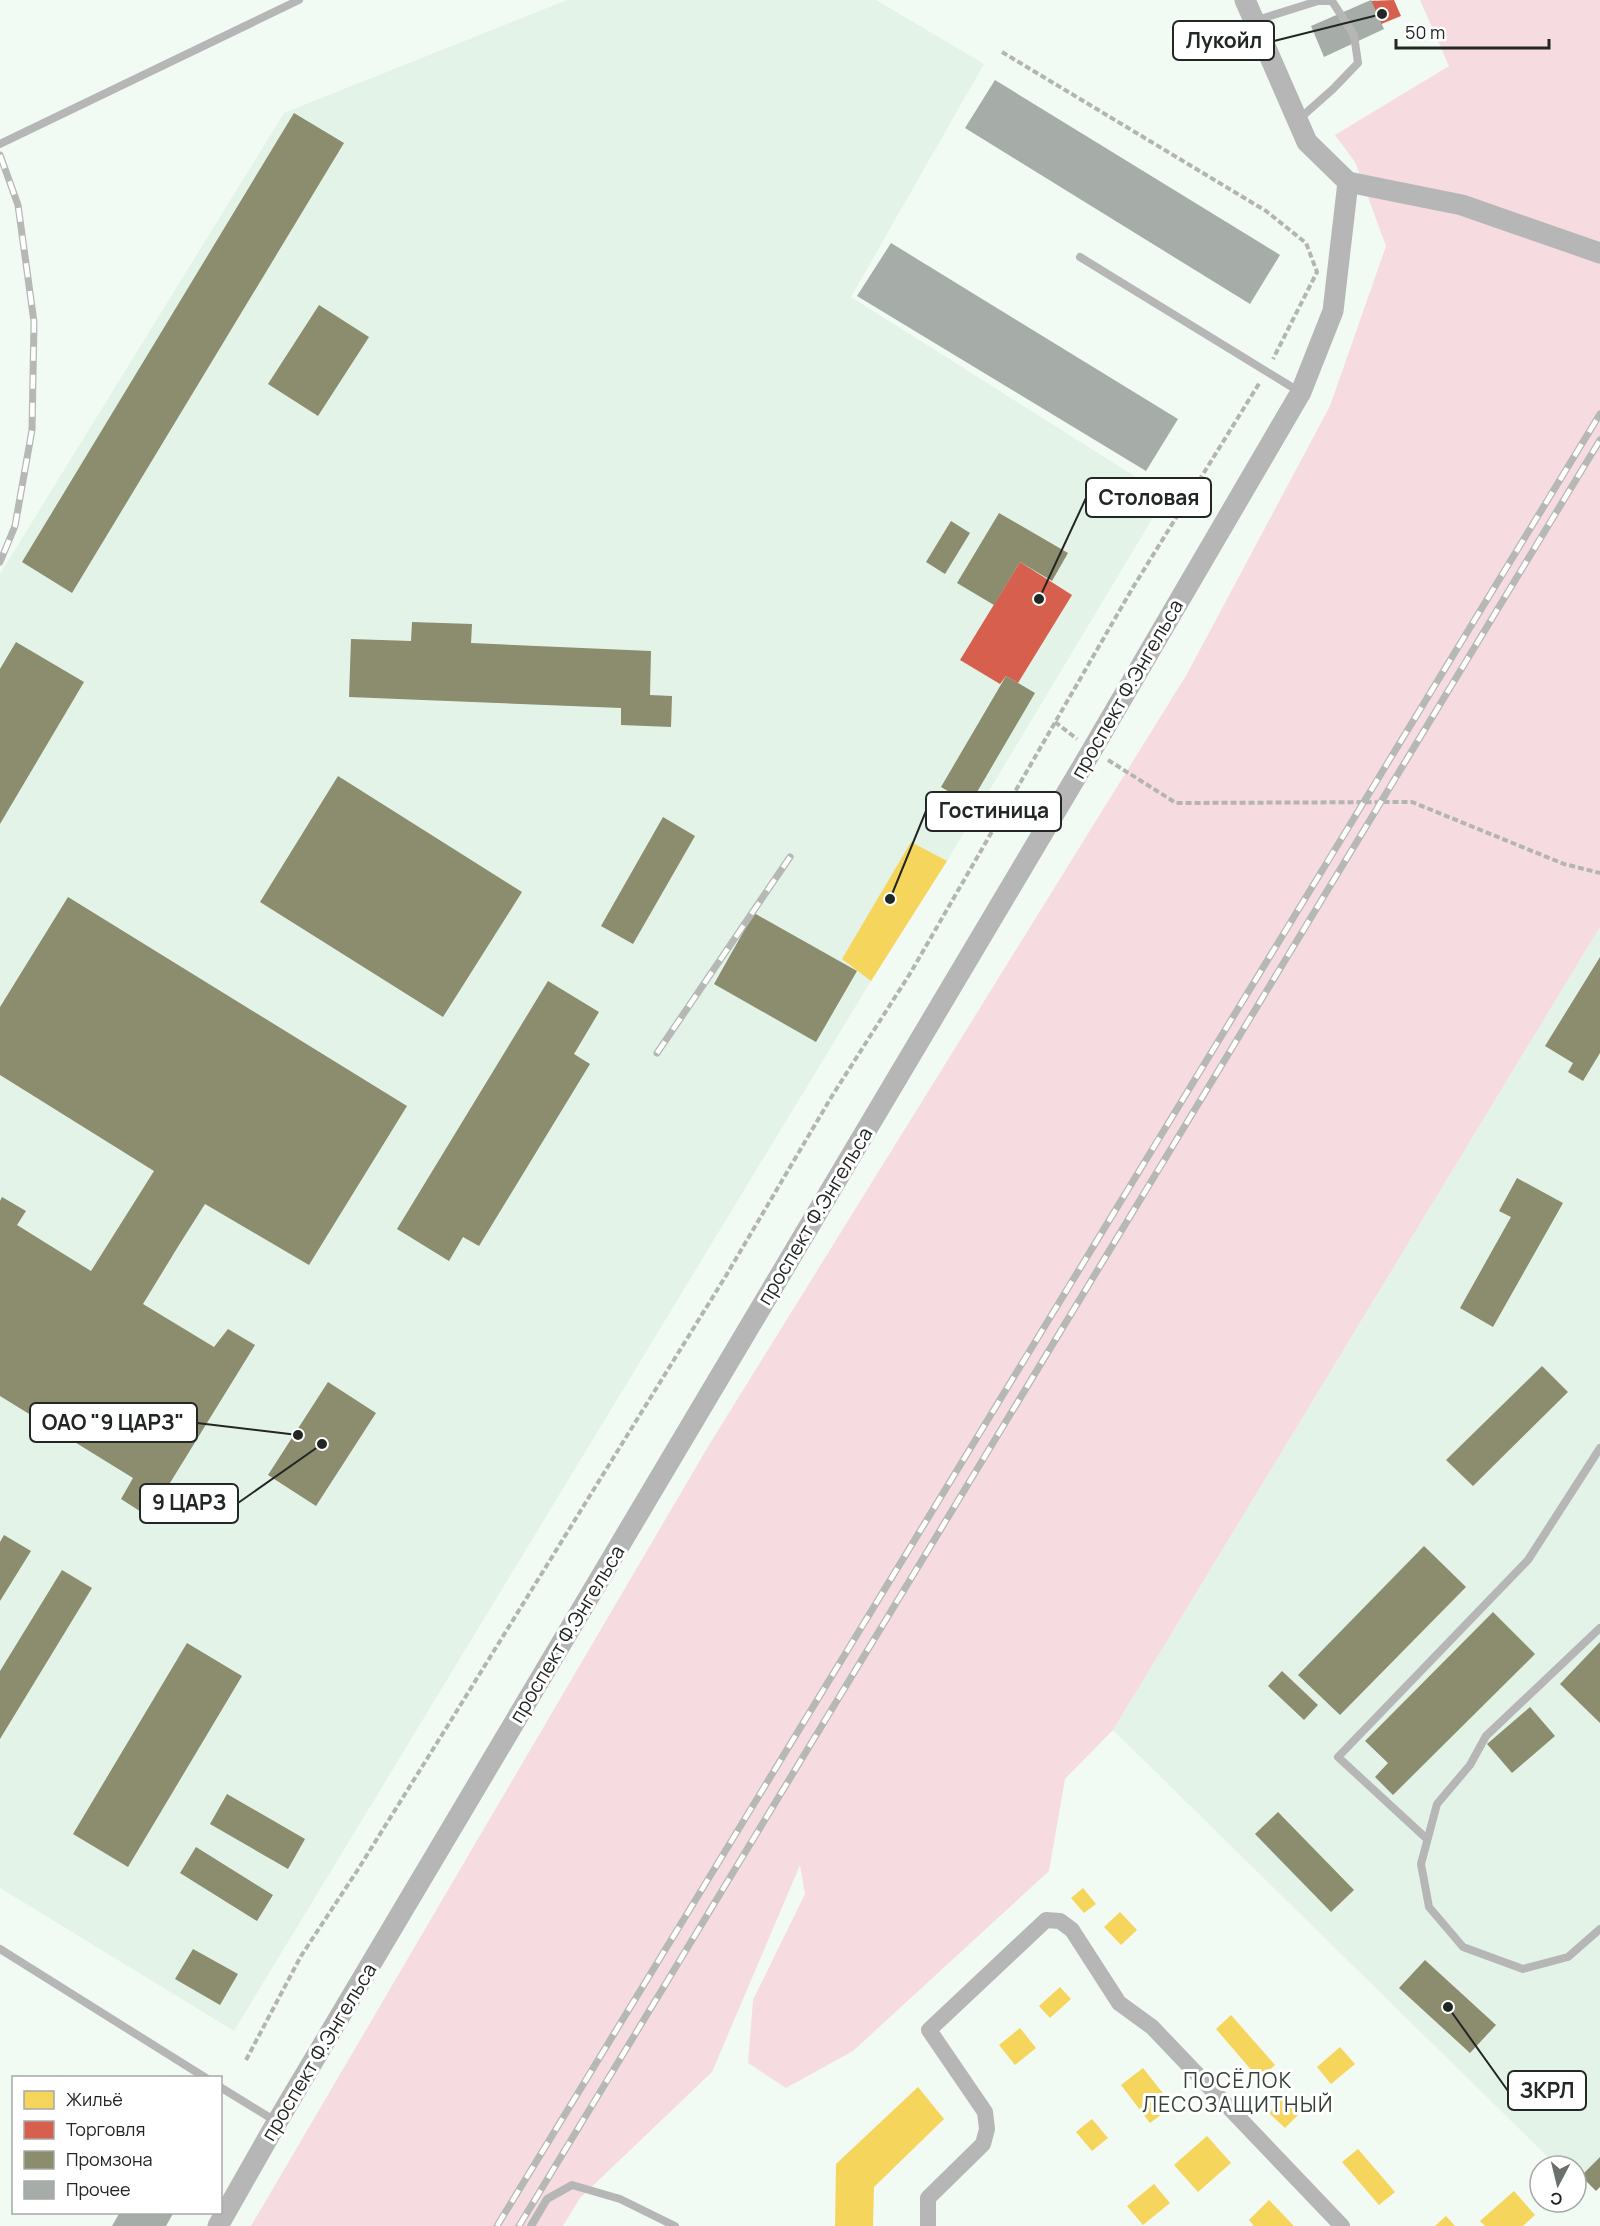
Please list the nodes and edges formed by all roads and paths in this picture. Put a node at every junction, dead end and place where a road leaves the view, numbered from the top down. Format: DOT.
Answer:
graph roads {
  1 [pos="299,0"];
  2 [pos="1245,0"];
  3 [pos="1254,21"];
  4 [pos="1002,51"];
  5 [pos="1298,120"];
  6 [pos="0,144"];
  7 [pos="1348,182"];
  8 [pos="1600,253"];
  9 [pos="1080,257"];
  10 [pos="1267,371"];
  11 [pos="1301,392"];
  12 [pos="1055,722"];
  13 [pos="1092,749"];
  14 [pos="1600,873"];
  15 [pos="1600,1448"];
  16 [pos="1600,1628"];
  17 [pos="1427,1839"];
  18 [pos="1600,1929"];
  19 [pos="0,1949"];
  20 [pos="246,2060"];
  21 [pos="203,2076"];
  22 [pos="222,2088"];
  23 [pos="277,2122"];
  24 [pos="218,2226"];
  25 [pos="531,2226"];
  26 [pos="675,2226"];
  27 [pos="928,2226"];
  28 [pos="1342,2226"];
  1 -- 6 [label="lane"];
  2 -- 3 [label="street"];
  3 -- 5 [label="street"];
  3 -- 5 [label="lane"];
  4 -- 10 [label="path"];
  5 -- 7 [label="street"];
  7 -- 8 [label="street"];
  7 -- 11 [label="street, проспект Ф.Энгельса"];
  9 -- 10 [label="lane"];
  10 -- 11 [label="lane"];
  10 -- 12 [label="path"];
  11 -- 13 [label="street, проспект Ф.Энгельса"];
  12 -- 13 [label="path"];
  12 -- 20 [label="path"];
  13 -- 14 [label="path"];
  13 -- 23 [label="street, проспект Ф.Энгельса"];
  15 -- 17 [label="lane"];
  16 -- 17 [label="lane"];
  17 -- 18 [label="lane"];
  19 -- 21 [label="lane"];
  22 -- 23 [label="lane"];
  23 -- 24 [label="street, проспект Ф.Энгельса"];
  25 -- 26 [label="lane"];
  27 -- 28 [label="street"];
}
